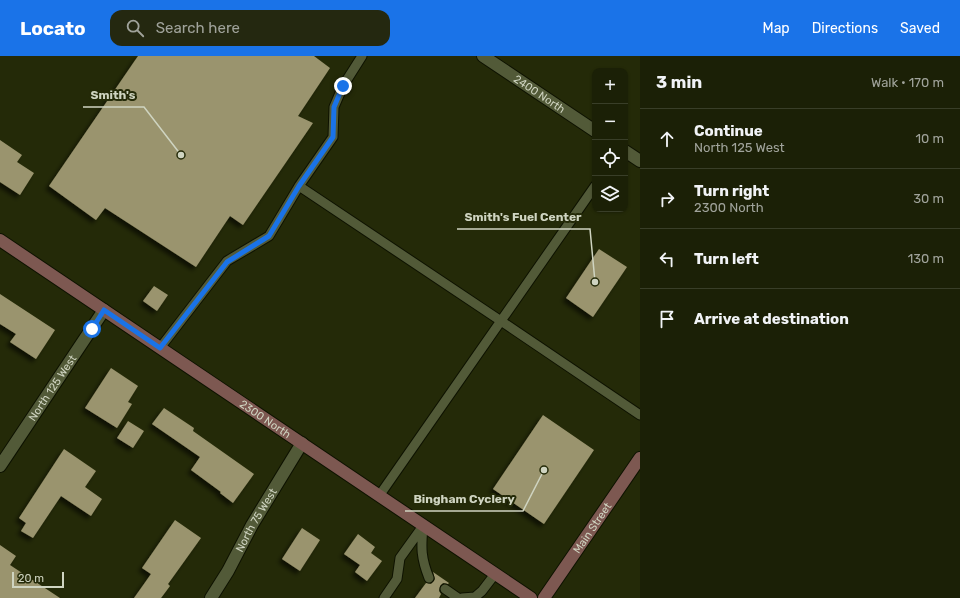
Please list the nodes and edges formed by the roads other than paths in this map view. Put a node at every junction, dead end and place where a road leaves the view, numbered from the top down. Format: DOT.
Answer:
graph roads {
  1 [pos="362,56"];
  2 [pos="483,56"];
  3 [pos="592,130"];
  4 [pos="628,153"];
  5 [pos="640,161"];
  6 [pos="299,186"];
  7 [pos="592,190"];
  8 [pos="0,240"];
  9 [pos="104,310"];
  10 [pos="501,321"];
  11 [pos="160,348"];
  12 [pos="640,415"];
  13 [pos="302,443"];
  14 [pos="640,458"];
  15 [pos="0,466"];
  16 [pos="379,496"];
  17 [pos="423,526"];
  18 [pos="495,574"];
  19 [pos="429,578"];
  20 [pos="445,589"];
  21 [pos="210,598"];
  22 [pos="384,598"];
  23 [pos="458,598"];
  24 [pos="462,598"];
  25 [pos="531,598"];
  26 [pos="544,598"];
  1 -- 6 [label="lane"];
  2 -- 3 [label="street, 2400 North"];
  4 -- 5 [label="street"];
  6 -- 10 [label="lane"];
  6 -- 11 [label="lane"];
  7 -- 10 [label="lane"];
  8 -- 9 [label="street, 2300 North"];
  9 -- 11 [label="street, 2300 North"];
  9 -- 15 [label="street, North 125 West"];
  10 -- 12 [label="lane"];
  10 -- 16 [label="lane"];
  11 -- 13 [label="street, 2300 North"];
  13 -- 16 [label="street, 2300 North"];
  13 -- 21 [label="street, North 75 West"];
  14 -- 26 [label="street, Main Street"];
  16 -- 17 [label="street, 2300 North"];
  17 -- 18 [label="street, 2300 North"];
  17 -- 19 [label="lane"];
  17 -- 22 [label="lane"];
  18 -- 24 [label="lane"];
  18 -- 25 [label="street, 2300 North"];
  20 -- 23 [label="lane"];
}
